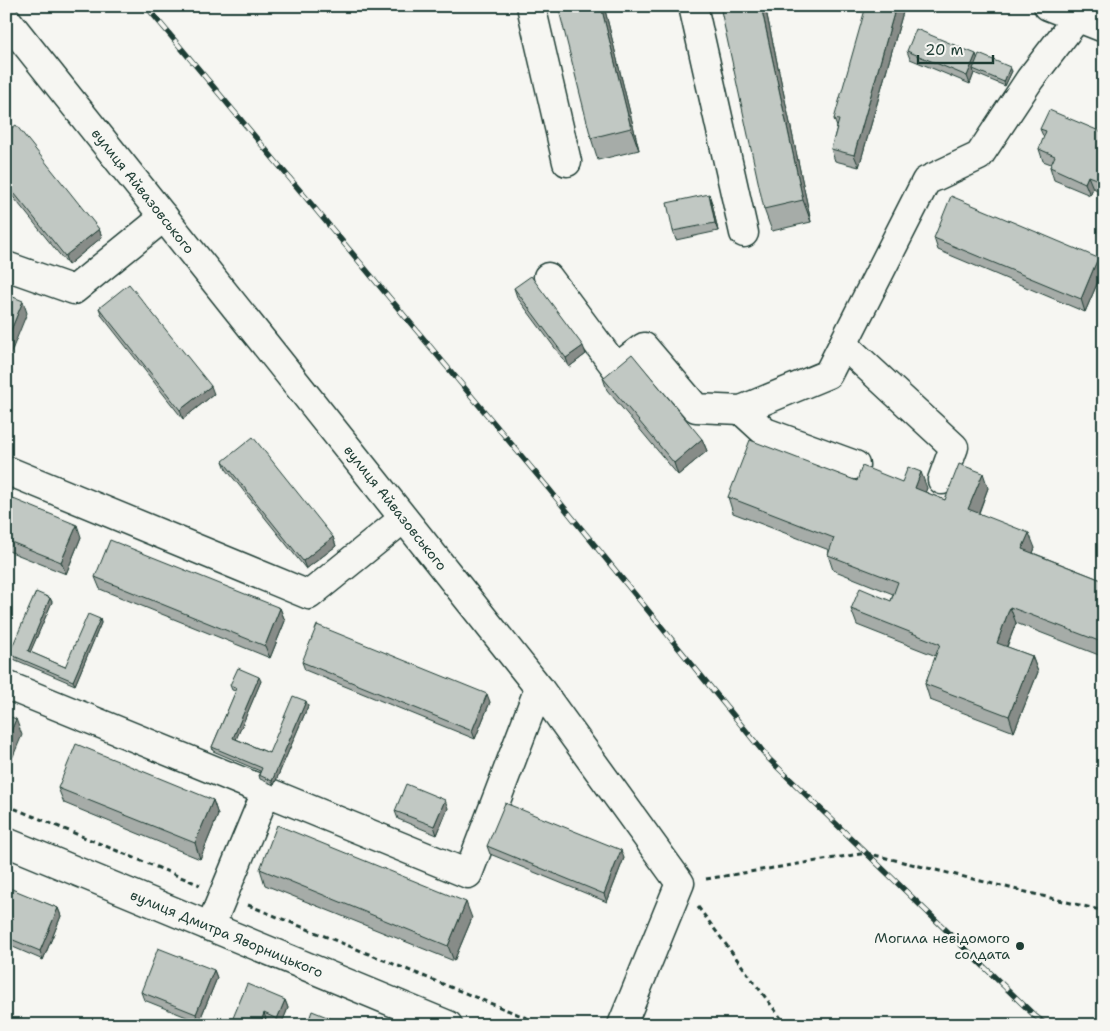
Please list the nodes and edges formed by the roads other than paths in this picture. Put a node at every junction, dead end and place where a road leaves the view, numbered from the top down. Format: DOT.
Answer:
graph roads {
  1 [pos="531,6"];
  2 [pos="693,6"];
  3 [pos="1048,6"];
  4 [pos="1077,18"];
  5 [pos="6,19"];
  6 [pos="1104,28"];
  7 [pos="567,162"];
  8 [pos="164,217"];
  9 [pos="744,233"];
  10 [pos="6,266"];
  11 [pos="548,277"];
  12 [pos="844,345"];
  13 [pos="741,410"];
  14 [pos="855,465"];
  15 [pos="6,470"];
  16 [pos="942,480"];
  17 [pos="403,519"];
  18 [pos="6,685"];
  19 [pos="539,688"];
  20 [pos="266,792"];
  21 [pos="6,842"];
  22 [pos="210,926"];
  23 [pos="448,1025"];
  24 [pos="622,1025"];
  1 -- 7 [label="street"];
  2 -- 9 [label="street"];
  3 -- 4 [label="street"];
  4 -- 6 [label="street"];
  4 -- 12 [label="street"];
  5 -- 8 [label="street, вулиця Айвазовського"];
  8 -- 10 [label="street"];
  8 -- 17 [label="street, вулиця Айвазовського"];
  11 -- 13 [label="street"];
  12 -- 13 [label="street"];
  12 -- 16 [label="street"];
  13 -- 14 [label="street"];
  15 -- 17 [label="street"];
  17 -- 19 [label="street, вулиця Айвазовського"];
  18 -- 20 [label="street"];
  19 -- 20 [label="street"];
  19 -- 24 [label="street, вулиця Айвазовського"];
  20 -- 22 [label="street"];
  21 -- 22 [label="street, вулиця Дмитра Яворницького"];
  22 -- 23 [label="street, вулиця Дмитра Яворницького"];
}
